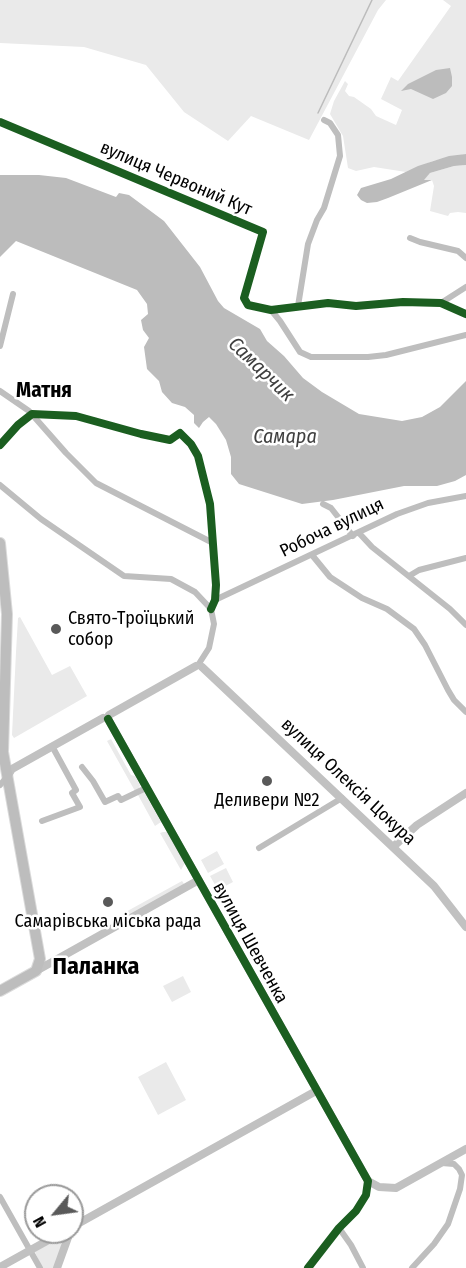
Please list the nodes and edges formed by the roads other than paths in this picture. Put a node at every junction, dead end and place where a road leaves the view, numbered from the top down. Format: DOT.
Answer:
graph roads {
  1 [pos="324,120"];
  2 [pos="0,122"];
  3 [pos="410,238"];
  4 [pos="466,258"];
  5 [pos="466,287"];
  6 [pos="13,294"];
  7 [pos="441,303"];
  8 [pos="298,306"];
  9 [pos="271,310"];
  10 [pos="466,314"];
  11 [pos="466,335"];
  12 [pos="0,346"];
  13 [pos="0,391"];
  14 [pos="32,414"];
  15 [pos="0,445"];
  16 [pos="0,485"];
  17 [pos="466,496"];
  18 [pos="322,504"];
  19 [pos="356,534"];
  20 [pos="0,543"];
  21 [pos="213,543"];
  22 [pos="312,555"];
  23 [pos="466,558"];
  24 [pos="409,576"];
  25 [pos="215,600"];
  26 [pos="210,609"];
  27 [pos="466,625"];
  28 [pos="3,653"];
  29 [pos="200,665"];
  30 [pos="466,712"];
  31 [pos="1,717"];
  32 [pos="106,718"];
  33 [pos="52,746"];
  34 [pos="82,767"];
  35 [pos="3,781"];
  36 [pos="146,788"];
  37 [pos="466,793"];
  38 [pos="342,798"];
  39 [pos="42,821"];
  40 [pos="393,847"];
  41 [pos="259,848"];
  42 [pos="197,881"];
  43 [pos="466,927"];
  44 [pos="36,971"];
  45 [pos="0,991"];
  46 [pos="316,1091"];
  47 [pos="466,1149"];
  48 [pos="441,1163"];
  49 [pos="368,1181"];
  50 [pos="0,1197"];
  51 [pos="84,1220"];
  52 [pos="339,1228"];
  53 [pos="41,1244"];
  54 [pos="66,1244"];
  55 [pos="30,1250"];
  56 [pos="0,1267"];
  57 [pos="40,1268"];
  58 [pos="57,1268"];
  59 [pos="308,1268"];
  60 [pos="363,1268"];
  61 [pos="413,1268"];
  1 -- 8 [label="street"];
  2 -- 9 [label="street, вулиця Червоний Кут"];
  3 -- 4 [label="street"];
  5 -- 7 [label="street"];
  6 -- 12 [label="street"];
  7 -- 8 [label="street"];
  7 -- 10 [label="street"];
  8 -- 9 [label="street"];
  9 -- 11 [label="street"];
  13 -- 14 [label="street"];
  14 -- 15 [label="street"];
  14 -- 21 [label="street"];
  14 -- 21 [label="street"];
  16 -- 26 [label="street"];
  17 -- 19 [label="street, Робоча вулиця"];
  18 -- 19 [label="street"];
  19 -- 22 [label="street, Робоча вулиця"];
  19 -- 24 [label="street"];
  20 -- 28 [label="highway"];
  21 -- 25 [label="street"];
  22 -- 25 [label="street, Робоча вулиця"];
  22 -- 30 [label="street"];
  23 -- 24 [label="street"];
  24 -- 27 [label="street"];
  25 -- 26 [label="street"];
  26 -- 29 [label="street"];
  28 -- 31 [label="highway"];
  29 -- 32 [label="street"];
  29 -- 38 [label="street, вулиця Олексія Цокура"];
  31 -- 35 [label="highway"];
  32 -- 33 [label="street"];
  32 -- 36 [label="street, вулиця Шевченка"];
  33 -- 35 [label="street"];
  33 -- 39 [label="street"];
  34 -- 36 [label="street"];
  35 -- 44 [label="highway"];
  36 -- 42 [label="street, вулиця Шевченка"];
  37 -- 40 [label="street"];
  38 -- 40 [label="street, вулиця Олексія Цокура"];
  38 -- 41 [label="street"];
  40 -- 43 [label="street, вулиця Олексія Цокура"];
  42 -- 44 [label="street"];
  42 -- 46 [label="street, вулиця Шевченка"];
  44 -- 45 [label="highway"];
  46 -- 49 [label="street, вулиця Шевченка"];
  46 -- 51 [label="street"];
  47 -- 48 [label="street"];
  48 -- 49 [label="street"];
  48 -- 61 [label="street"];
  49 -- 52 [label="street"];
  50 -- 55 [label="street"];
  52 -- 59 [label="street"];
  52 -- 60 [label="street"];
  53 -- 55 [label="street"];
  54 -- 58 [label="street"];
  55 -- 56 [label="street"];
  55 -- 57 [label="street"];
}
